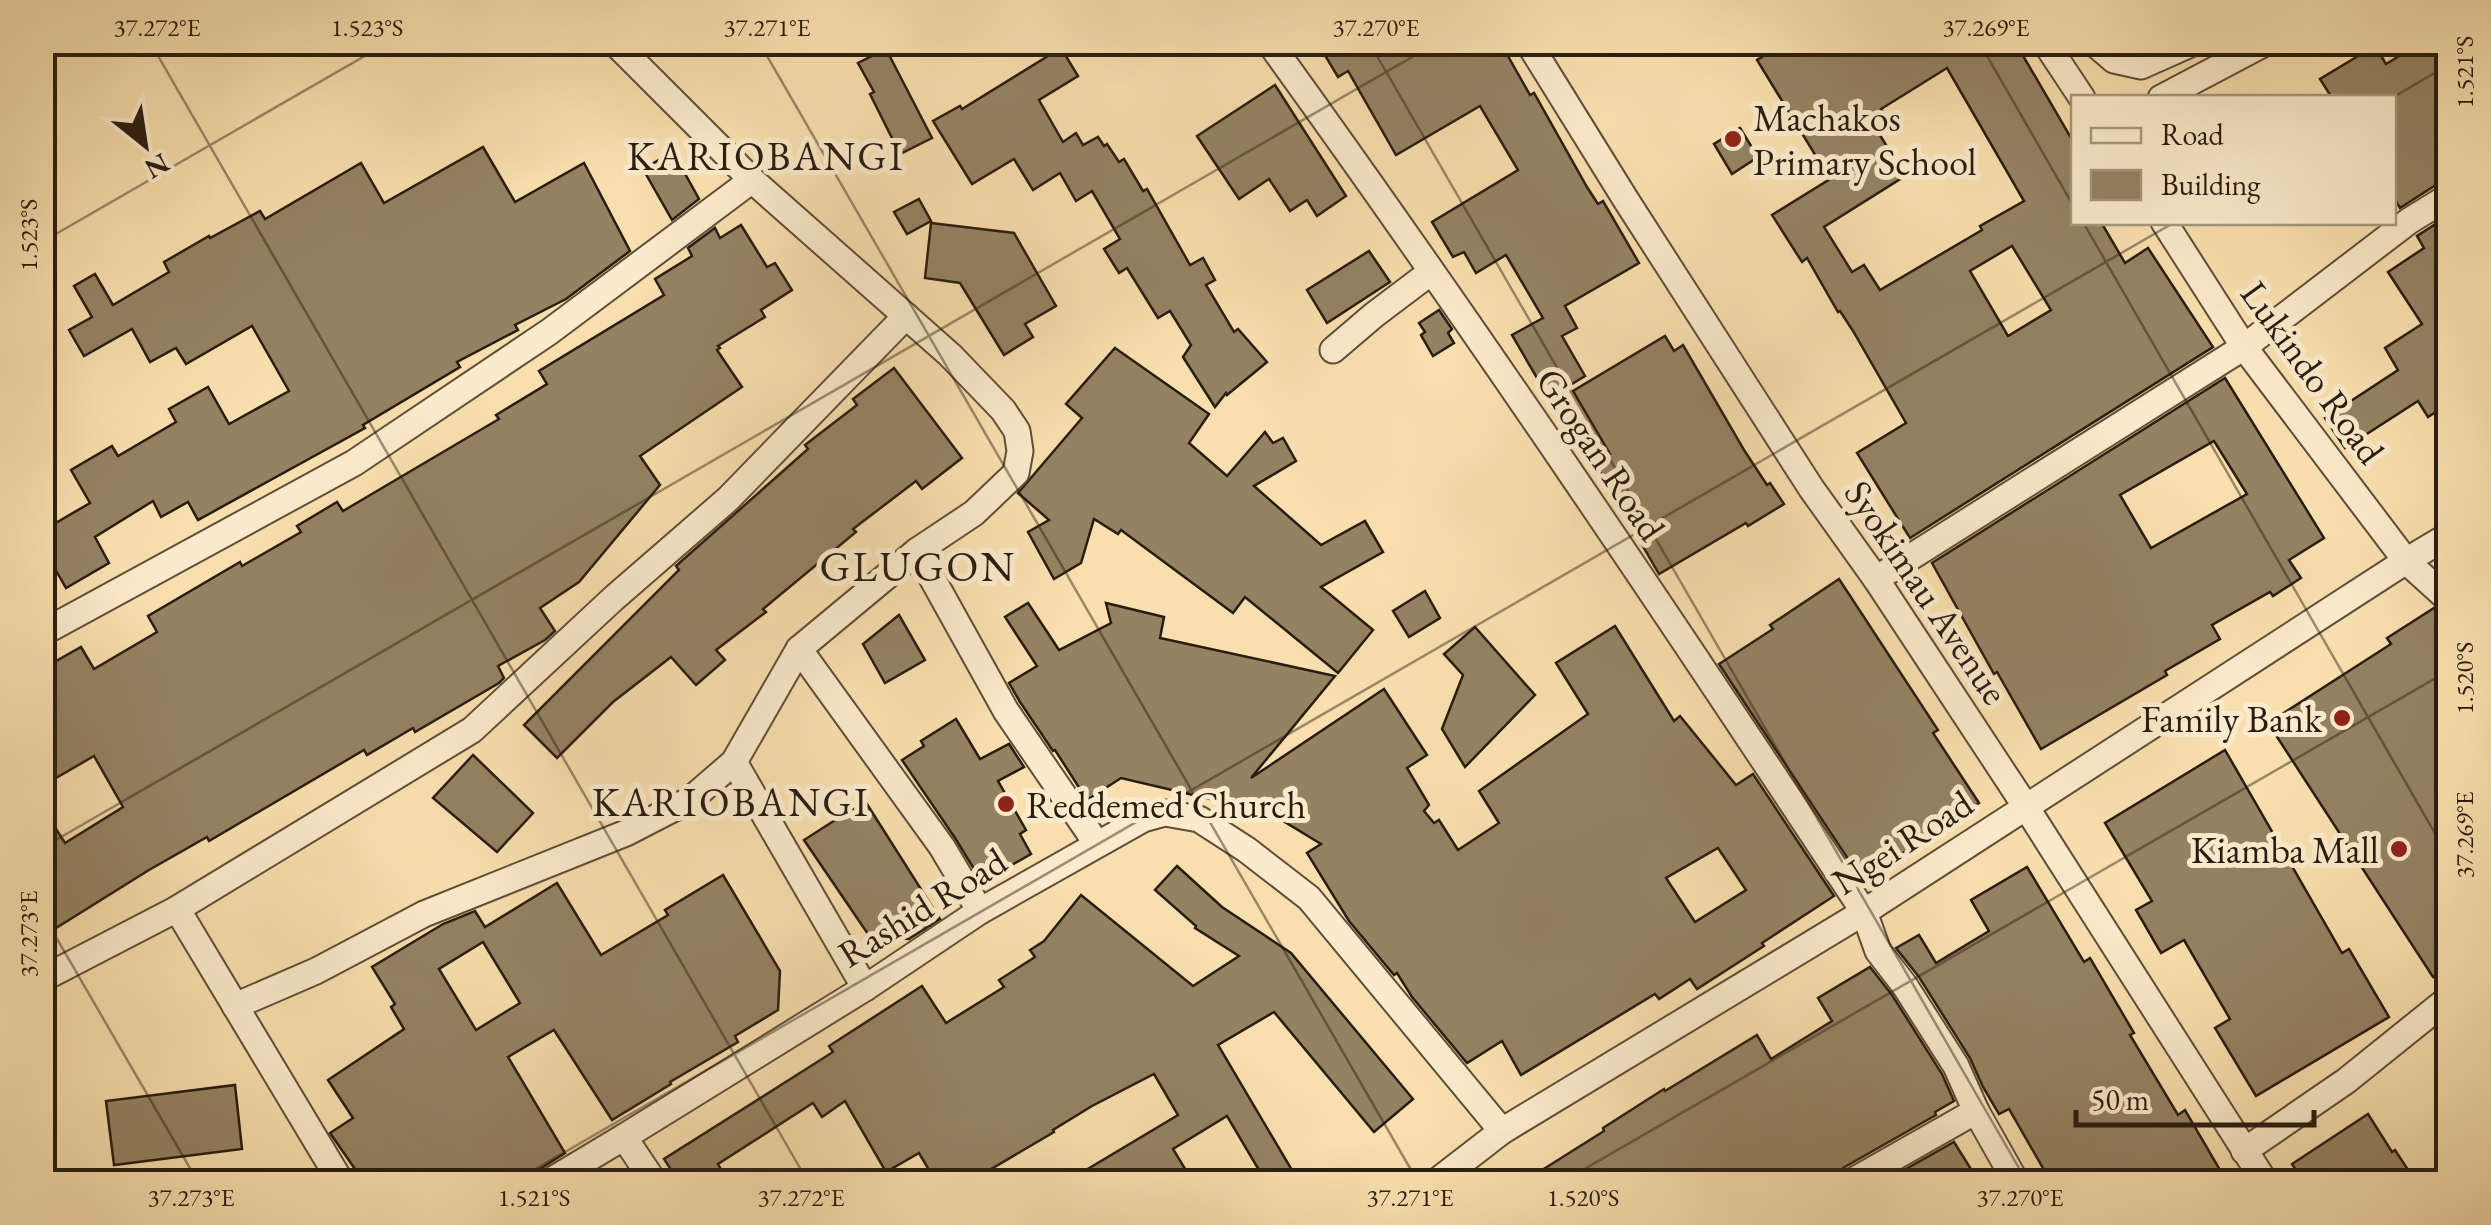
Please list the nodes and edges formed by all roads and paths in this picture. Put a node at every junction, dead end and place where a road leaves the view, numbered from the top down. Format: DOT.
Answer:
graph roads {
  1 [pos="614,42"];
  2 [pos="1269,42"];
  3 [pos="1528,42"];
  4 [pos="2045,42"];
  5 [pos="2092,42"];
  6 [pos="2195,42"];
  7 [pos="2267,42"];
  8 [pos="2080,95"];
  9 [pos="2167,95"];
  10 [pos="752,180"];
  11 [pos="2448,196"];
  12 [pos="2166,225"];
  13 [pos="1431,272"];
  14 [pos="906,316"];
  15 [pos="2244,347"];
  16 [pos="1333,350"];
  17 [pos="2448,536"];
  18 [pos="917,551"];
  19 [pos="2406,561"];
  20 [pos="1876,579"];
  21 [pos="2448,599"];
  22 [pos="42,633"];
  23 [pos="800,649"];
  24 [pos="734,762"];
  25 [pos="2026,807"];
  26 [pos="1097,844"];
  27 [pos="176,910"];
  28 [pos="980,911"];
  29 [pos="1864,912"];
  30 [pos="42,979"];
  31 [pos="866,988"];
  32 [pos="2448,999"];
  33 [pos="234,1006"];
  34 [pos="1976,1111"];
  35 [pos="1502,1131"];
  36 [pos="624,1137"];
  37 [pos="2244,1151"];
  38 [pos="341,1182"];
  39 [pos="550,1182"];
  40 [pos="654,1182"];
  41 [pos="1438,1182"];
  42 [pos="1851,1182"];
  43 [pos="2016,1182"];
  44 [pos="2265,1182"];
  1 -- 10 [label="street"];
  2 -- 13 [label="street, Grogan Road"];
  3 -- 20 [label="street, Syokimau Avenue"];
  4 -- 8 [label="street"];
  5 -- 6 [label="street"];
  7 -- 9 [label="street"];
  10 -- 14 [label="street"];
  10 -- 22 [label="street"];
  11 -- 15 [label="street"];
  12 -- 15 [label="street, Lukindo Road"];
  13 -- 16 [label="street"];
  13 -- 29 [label="street, Grogan Road"];
  14 -- 18 [label="street"];
  14 -- 27 [label="street"];
  15 -- 19 [label="street, Lukindo Road"];
  15 -- 20 [label="street"];
  17 -- 19 [label="street, Ngei Road"];
  18 -- 23 [label="street"];
  18 -- 26 [label="street"];
  19 -- 21 [label="street"];
  19 -- 25 [label="street, Ngei Road"];
  20 -- 25 [label="street, Syokimau Avenue"];
  23 -- 24 [label="street"];
  23 -- 28 [label="street"];
  24 -- 31 [label="street"];
  24 -- 33 [label="street"];
  25 -- 29 [label="street, Ngei Road"];
  25 -- 37 [label="street, Syokimau Avenue"];
  26 -- 28 [label="street, Rashid Road"];
  26 -- 35 [label="street, Rashid Road"];
  27 -- 30 [label="street"];
  27 -- 33 [label="street"];
  28 -- 31 [label="street, Rashid Road"];
  29 -- 34 [label="street, Grogan Road"];
  29 -- 35 [label="street, Ngei Road"];
  31 -- 36 [label="street, Rashid Road"];
  32 -- 37 [label="street"];
  33 -- 38 [label="street"];
  34 -- 42 [label="street"];
  34 -- 43 [label="street, Grogan Road"];
  35 -- 41 [label="street, Ngei Road"];
  36 -- 39 [label="street, Rashid Road"];
  36 -- 40 [label="street"];
  37 -- 44 [label="street, Syokimau Avenue"];
}
